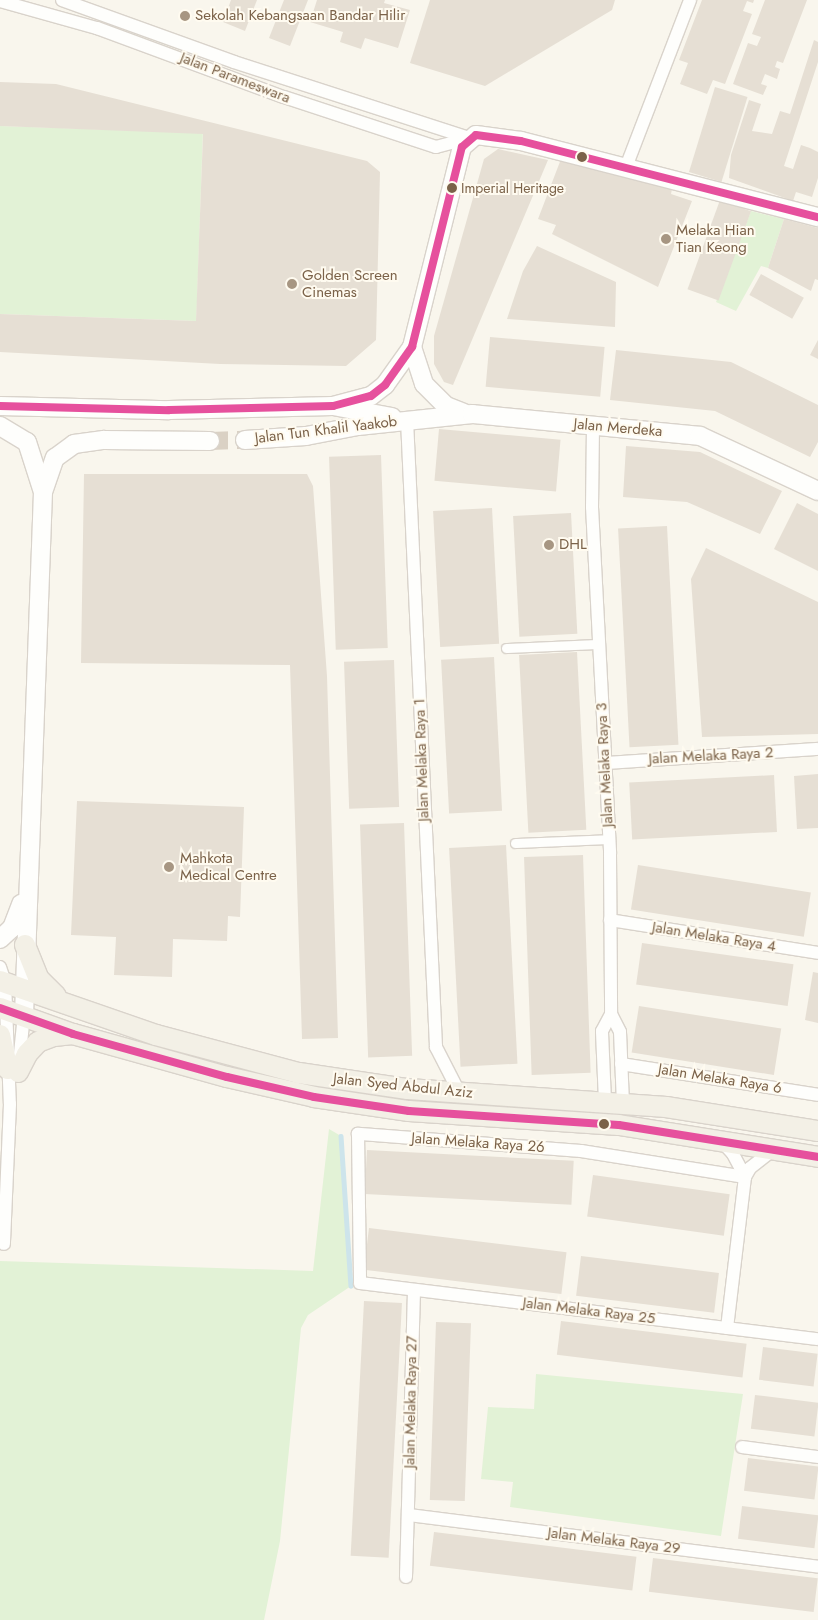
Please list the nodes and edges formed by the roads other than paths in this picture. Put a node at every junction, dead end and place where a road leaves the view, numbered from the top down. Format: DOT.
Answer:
graph roads {
  1 [pos="62,0"];
  2 [pos="690,0"];
  3 [pos="0,1"];
  4 [pos="469,138"];
  5 [pos="626,167"];
  6 [pos="818,216"];
  7 [pos="412,346"];
  8 [pos="0,406"];
  9 [pos="333,406"];
  10 [pos="263,408"];
  11 [pos="464,413"];
  12 [pos="407,420"];
  13 [pos="0,426"];
  14 [pos="593,426"];
  15 [pos="264,439"];
  16 [pos="210,440"];
  17 [pos="245,440"];
  18 [pos="818,491"];
  19 [pos="43,492"];
  20 [pos="598,644"];
  21 [pos="506,648"];
  22 [pos="818,749"];
  23 [pos="604,762"];
  24 [pos="609,839"];
  25 [pos="515,843"];
  26 [pos="27,880"];
  27 [pos="610,920"];
  28 [pos="0,939"];
  29 [pos="25,945"];
  30 [pos="818,953"];
  31 [pos="2,977"];
  32 [pos="25,988"];
  33 [pos="62,1000"];
  34 [pos="10,1011"];
  35 [pos="611,1014"];
  36 [pos="72,1034"];
  37 [pos="0,1035"];
  38 [pos="621,1064"];
  39 [pos="13,1071"];
  40 [pos="460,1094"];
  41 [pos="818,1095"];
  42 [pos="614,1102"];
  43 [pos="818,1131"];
  44 [pos="721,1140"];
  45 [pos="773,1150"];
  46 [pos="818,1157"];
  47 [pos="745,1177"];
  48 [pos="4,1244"];
  49 [pos="360,1283"];
  50 [pos="414,1290"];
  51 [pos="727,1328"];
  52 [pos="818,1339"];
  53 [pos="742,1447"];
  54 [pos="818,1457"];
  55 [pos="409,1516"];
  56 [pos="818,1567"];
  57 [pos="406,1578"];
  1 -- 4 [label="street, Jalan Parameswara"];
  2 -- 5 [label="street"];
  3 -- 4 [label="street, Jalan Parameswara"];
  4 -- 5 [label="main road, Jalan Parameswara"];
  4 -- 7 [label="main road"];
  5 -- 6 [label="main road, Jalan Parameswara"];
  7 -- 9 [label="main road"];
  7 -- 11 [label="main road"];
  8 -- 10 [label="main road, Jalan Tun Khalil Yaakob"];
  9 -- 10 [label="main road, Jalan Tun Khalil Yaakob"];
  9 -- 12 [label="main road"];
  10 -- 15 [label="main road"];
  11 -- 12 [label="main road, Jalan Merdeka"];
  11 -- 14 [label="main road, Jalan Merdeka"];
  12 -- 15 [label="main road, Jalan Tun Khalil Yaakob"];
  12 -- 40 [label="street, Jalan Melaka Raya 1"];
  13 -- 19 [label="main road"];
  14 -- 18 [label="main road, Jalan Merdeka"];
  14 -- 20 [label="street, Jalan Melaka Raya 3"];
  15 -- 17 [label="main road, Jalan Tun Khalil Yaakob"];
  16 -- 19 [label="main road"];
  19 -- 26 [label="main road"];
  20 -- 21 [label="street"];
  20 -- 23 [label="street, Jalan Melaka Raya 3"];
  22 -- 23 [label="street, Jalan Melaka Raya 2"];
  23 -- 24 [label="street, Jalan Melaka Raya 3"];
  24 -- 25 [label="street"];
  24 -- 27 [label="street, Jalan Melaka Raya 3"];
  26 -- 28 [label="main road"];
  26 -- 29 [label="main road"];
  27 -- 30 [label="street, Jalan Melaka Raya 4"];
  27 -- 35 [label="street, Jalan Melaka Raya 3"];
  29 -- 32 [label="main road"];
  29 -- 33 [label="main road"];
  31 -- 32 [label="main road, Jalan Syed Abdul Aziz"];
  31 -- 34 [label="street"];
  32 -- 33 [label="main road, Jalan Syed Abdul Aziz"];
  32 -- 34 [label="main road"];
  33 -- 40 [label="main road, Jalan Syed Abdul Aziz"];
  34 -- 36 [label="main road, Jalan Syed Abdul Aziz"];
  34 -- 39 [label="street"];
  34 -- 39 [label="street"];
  35 -- 38 [label="street, Jalan Melaka Raya 3"];
  35 -- 42 [label="street"];
  36 -- 39 [label="main road"];
  36 -- 44 [label="main road, Jalan Syed Abdul Aziz"];
  37 -- 39 [label="main road"];
  38 -- 41 [label="street, Jalan Melaka Raya 6"];
  38 -- 42 [label="street, Jalan Melaka Raya 3"];
  39 -- 48 [label="street"];
  40 -- 42 [label="main road, Jalan Syed Abdul Aziz"];
  42 -- 43 [label="main road, Jalan Syed Abdul Aziz"];
  44 -- 45 [label="main road, Jalan Syed Abdul Aziz"];
  44 -- 47 [label="street"];
  45 -- 46 [label="main road, Jalan Syed Abdul Aziz"];
  45 -- 47 [label="street"];
  47 -- 49 [label="street, Jalan Melaka Raya 26"];
  47 -- 51 [label="street"];
  49 -- 50 [label="street, Jalan Melaka Raya 25"];
  50 -- 51 [label="street, Jalan Melaka Raya 25"];
  50 -- 55 [label="street, Jalan Melaka Raya 27"];
  51 -- 52 [label="street, Jalan Melaka Raya 25"];
  53 -- 54 [label="street"];
  55 -- 56 [label="street, Jalan Melaka Raya 29"];
  55 -- 57 [label="street, Jalan Melaka Raya 27"];
}
